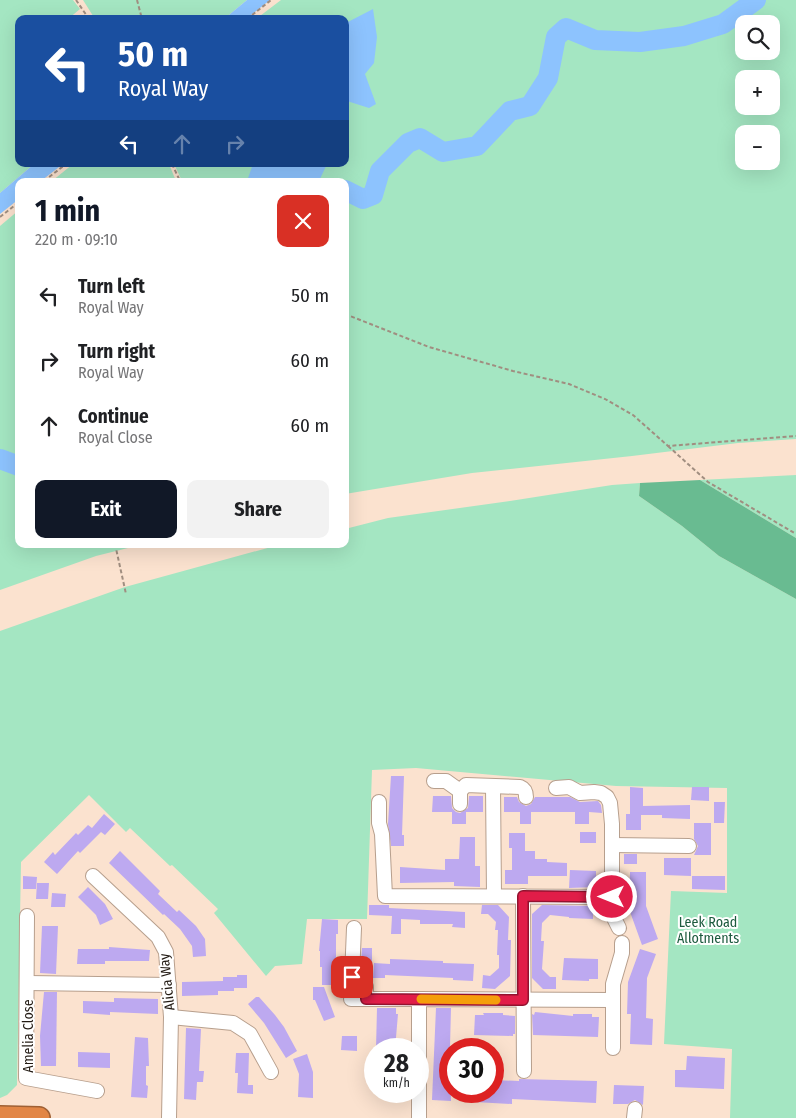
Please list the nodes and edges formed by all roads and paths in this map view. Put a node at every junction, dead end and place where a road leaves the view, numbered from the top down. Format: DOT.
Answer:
graph roads {
  1 [pos="76,0"];
  2 [pos="137,0"];
  3 [pos="271,0"];
  4 [pos="85,15"];
  5 [pos="141,15"];
  6 [pos="252,15"];
  7 [pos="62,167"];
  8 [pos="48,178"];
  9 [pos="15,205"];
  10 [pos="0,217"];
  11 [pos="349,316"];
  12 [pos="796,436"];
  13 [pos="668,446"];
  14 [pos="796,534"];
  15 [pos="116,548"];
  16 [pos="126,594"];
  17 [pos="434,781"];
  18 [pos="493,786"];
  19 [pos="556,788"];
  20 [pos="526,797"];
  21 [pos="379,802"];
  22 [pos="612,845"];
  23 [pos="689,846"];
  24 [pos="93,876"];
  25 [pos="494,896"];
  26 [pos="523,896"];
  27 [pos="612,897"];
  28 [pos="28,916"];
  29 [pos="354,928"];
  30 [pos="619,928"];
  31 [pos="622,943"];
  32 [pos="28,983"];
  33 [pos="169,985"];
  34 [pos="366,993"];
  35 [pos="351,999"];
  36 [pos="420,999"];
  37 [pos="523,1000"];
  38 [pos="613,1000"];
  39 [pos="171,1017"];
  40 [pos="613,1048"];
  41 [pos="524,1072"];
  42 [pos="274,1076"];
  43 [pos="97,1091"];
  44 [pos="0,1117"];
  45 [pos="39,1118"];
  46 [pos="169,1118"];
  47 [pos="419,1118"];
  1 -- 4 [label="path"];
  2 -- 5 [label="path"];
  3 -- 6 [label="path"];
  7 -- 8 [label="path"];
  9 -- 10 [label="path"];
  11 -- 13 [label="path"];
  12 -- 13 [label="path"];
  13 -- 14 [label="path"];
  15 -- 16 [label="path"];
  17 -- 18 [label="street"];
  18 -- 20 [label="street"];
  18 -- 25 [label="street"];
  19 -- 22 [label="street"];
  21 -- 25 [label="street"];
  22 -- 23 [label="street"];
  22 -- 27 [label="street"];
  24 -- 33 [label="street, Alicia Way"];
  25 -- 26 [label="street"];
  26 -- 27 [label="street"];
  26 -- 37 [label="street"];
  27 -- 30 [label="street"];
  28 -- 32 [label="street, Amelia Close"];
  29 -- 34 [label="street"];
  31 -- 38 [label="street"];
  32 -- 33 [label="street, Amelia Close"];
  32 -- 43 [label="street, Amelia Close"];
  33 -- 39 [label="street, Alicia Way"];
  34 -- 35 [label="street"];
  34 -- 36 [label="street"];
  36 -- 37 [label="street"];
  36 -- 47 [label="street"];
  37 -- 38 [label="street"];
  37 -- 41 [label="street"];
  38 -- 40 [label="street"];
  39 -- 42 [label="street"];
  39 -- 46 [label="street, Alicia Way"];
  44 -- 45 [label="highway"];
}
